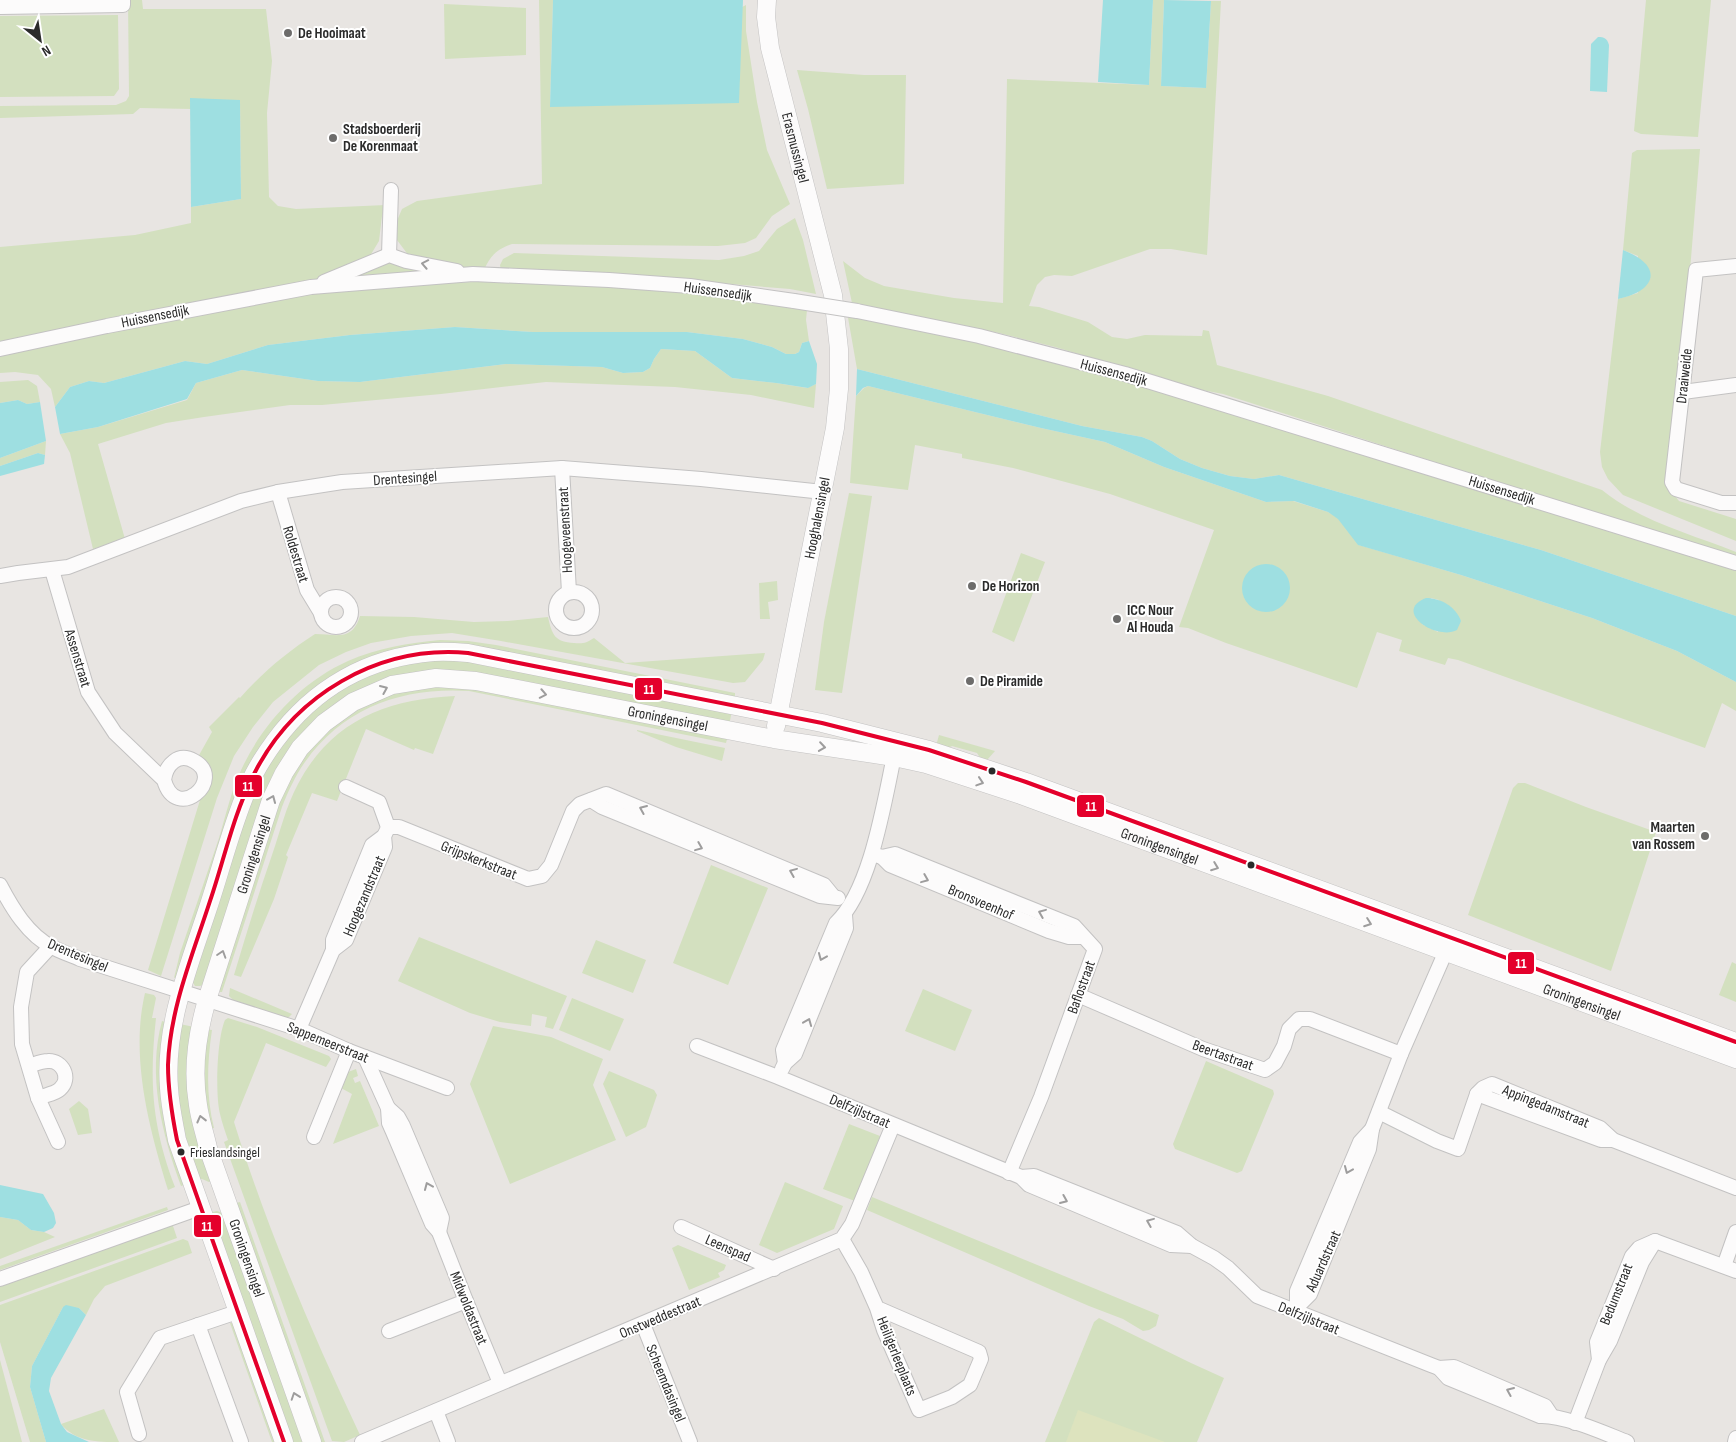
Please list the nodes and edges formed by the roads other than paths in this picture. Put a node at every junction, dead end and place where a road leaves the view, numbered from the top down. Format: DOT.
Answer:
graph roads {
  1 [pos="767,0"];
  2 [pos="123,3"];
  3 [pos="0,7"];
  4 [pos="390,190"];
  5 [pos="389,254"];
  6 [pos="1736,266"];
  7 [pos="473,274"];
  8 [pos="311,287"];
  9 [pos="833,295"];
  10 [pos="0,349"];
  11 [pos="1736,385"];
  12 [pos="1683,392"];
  13 [pos="562,468"];
  14 [pos="278,492"];
  15 [pos="823,492"];
  16 [pos="1736,503"];
  17 [pos="1736,563"];
  18 [pos="52,570"];
  19 [pos="0,576"];
  20 [pos="569,592"];
  21 [pos="321,613"];
  22 [pos="778,716"];
  23 [pos="774,739"];
  24 [pos="896,749"];
  25 [pos="164,780"];
  26 [pos="346,787"];
  27 [pos="386,832"];
  28 [pos="877,855"];
  29 [pos="0,885"];
  30 [pos="848,909"];
  31 [pos="1083,937"];
  32 [pos="1449,945"];
  33 [pos="50,946"];
  34 [pos="181,992"];
  35 [pos="1078,995"];
  36 [pos="207,1000"];
  37 [pos="299,1029"];
  38 [pos="1736,1042"];
  39 [pos="697,1046"];
  40 [pos="349,1051"];
  41 [pos="1401,1054"];
  42 [pos="365,1057"];
  43 [pos="1736,1059"];
  44 [pos="29,1066"];
  45 [pos="778,1076"];
  46 [pos="447,1088"];
  47 [pos="38,1098"];
  48 [pos="1379,1112"];
  49 [pos="893,1125"];
  50 [pos="314,1137"];
  51 [pos="58,1142"];
  52 [pos="1015,1175"];
  53 [pos="1736,1188"];
  54 [pos="226,1198"];
  55 [pos="200,1208"];
  56 [pos="681,1227"];
  57 [pos="1736,1232"];
  58 [pos="842,1239"];
  59 [pos="774,1269"];
  60 [pos="1730,1269"];
  61 [pos="0,1279"];
  62 [pos="466,1301"];
  63 [pos="877,1308"];
  64 [pos="1298,1310"];
  65 [pos="237,1312"];
  66 [pos="643,1324"];
  67 [pos="198,1325"];
  68 [pos="389,1331"];
  69 [pos="500,1383"];
  70 [pos="436,1411"];
  71 [pos="1575,1423"];
  72 [pos="139,1434"];
  73 [pos="1736,1438"];
  74 [pos="241,1442"];
  75 [pos="284,1442"];
  76 [pos="312,1442"];
  77 [pos="362,1442"];
  78 [pos="448,1442"];
  79 [pos="690,1442"];
  80 [pos="1627,1442"];
  81 [pos="1734,1442"];
  1 -- 9 [label="street, Erasmussingel"];
  2 -- 3 [label="street"];
  4 -- 5 [label="street"];
  7 -- 5 [label="street, Huissensedijk, one-way"];
  5 -- 8 [label="street, Huissensedijk"];
  6 -- 12 [label="street, Draaiweide"];
  7 -- 8 [label="street, Huissensedijk"];
  7 -- 17 [label="street, Huissensedijk, bridge"];
  8 -- 10 [label="street, Huissensedijk"];
  9 -- 15 [label="street, Hooghalensingel"];
  11 -- 12 [label="street"];
  12 -- 16 [label="street, Draaiweide"];
  13 -- 14 [label="street, Drentesingel"];
  13 -- 15 [label="street, Drentesingel"];
  13 -- 20 [label="street, Hoogeveenstraat"];
  14 -- 18 [label="street, Drentesingel"];
  14 -- 21 [label="street, Roldestraat"];
  15 -- 22 [label="street, Hooghalensingel"];
  18 -- 19 [label="street, Drentesingel"];
  18 -- 25 [label="street, Assenstraat"];
  22 -- 23 [label="street, Hooghalensingel"];
  22 -- 24 [label="street, Groningensingel"];
  22 -- 34 [label="street, Groningensingel"];
  23 -- 24 [label="street, Groningensingel, one-way"];
  36 -- 23 [label="street, Groningensingel, one-way"];
  24 -- 28 [label="street"];
  24 -- 32 [label="street, Groningensingel"];
  26 -- 27 [label="street"];
  27 -- 30 [label="street, Grijpskerkstraat"];
  27 -- 37 [label="street, Hoogezandstraat"];
  28 -- 30 [label="street"];
  28 -- 31 [label="street, Bronsveenhof"];
  29 -- 33 [label="street, Drentesingel"];
  30 -- 45 [label="street"];
  31 -- 35 [label="street, Baflostraat"];
  32 -- 38 [label="street, Groningensingel"];
  32 -- 41 [label="street, Aduardstraat"];
  32 -- 43 [label="street, Groningensingel"];
  33 -- 34 [label="street, Drentesingel"];
  33 -- 44 [label="street"];
  34 -- 36 [label="street, Drentesingel"];
  34 -- 55 [label="street, Groningensingel"];
  35 -- 41 [label="street, Beertastraat"];
  35 -- 52 [label="street, Baflostraat"];
  36 -- 37 [label="street, Sappemeerstraat"];
  54 -- 36 [label="street, Groningensingel, one-way"];
  37 -- 40 [label="street, Sappemeerstraat"];
  39 -- 45 [label="street, Delfzijlstraat"];
  40 -- 42 [label="street, Sappemeerstraat"];
  40 -- 50 [label="street"];
  41 -- 48 [label="street, Aduardstraat"];
  42 -- 46 [label="street, Sappemeerstraat"];
  42 -- 62 [label="street, Midwoldastraat"];
  44 -- 47 [label="street"];
  44 -- 47 [label="street"];
  45 -- 49 [label="street, Delfzijlstraat"];
  47 -- 51 [label="street"];
  48 -- 53 [label="street, Appingedamstraat"];
  48 -- 64 [label="street, Aduardstraat"];
  49 -- 52 [label="street, Delfzijlstraat"];
  49 -- 58 [label="street"];
  52 -- 64 [label="street, Delfzijlstraat"];
  54 -- 55 [label="street"];
  76 -- 54 [label="street, Groningensingel, one-way"];
  55 -- 61 [label="street"];
  55 -- 65 [label="street, Groningensingel"];
  56 -- 59 [label="street, Leenspad"];
  57 -- 60 [label="street"];
  58 -- 59 [label="street, Onstweddestraat"];
  58 -- 63 [label="street, Heiligerleeplaats"];
  59 -- 66 [label="street, Onstweddestraat"];
  60 -- 71 [label="street, Bedumstraat"];
  62 -- 68 [label="street"];
  62 -- 69 [label="street, Midwoldastraat"];
  63 -- 63 [label="street, Heiligerleeplaats"];
  64 -- 71 [label="street, Delfzijlstraat"];
  65 -- 67 [label="street, Groningensingel"];
  65 -- 75 [label="street, Groningensingel"];
  66 -- 69 [label="street, Onstweddestraat"];
  66 -- 79 [label="street, Scheemdasingel"];
  67 -- 72 [label="street, Groningensingel"];
  67 -- 74 [label="street"];
  69 -- 70 [label="street, Onstweddestraat"];
  70 -- 77 [label="street, Onstweddestraat"];
  70 -- 78 [label="street"];
  71 -- 80 [label="street, Delfzijlstraat"];
  73 -- 81 [label="street"];
}
